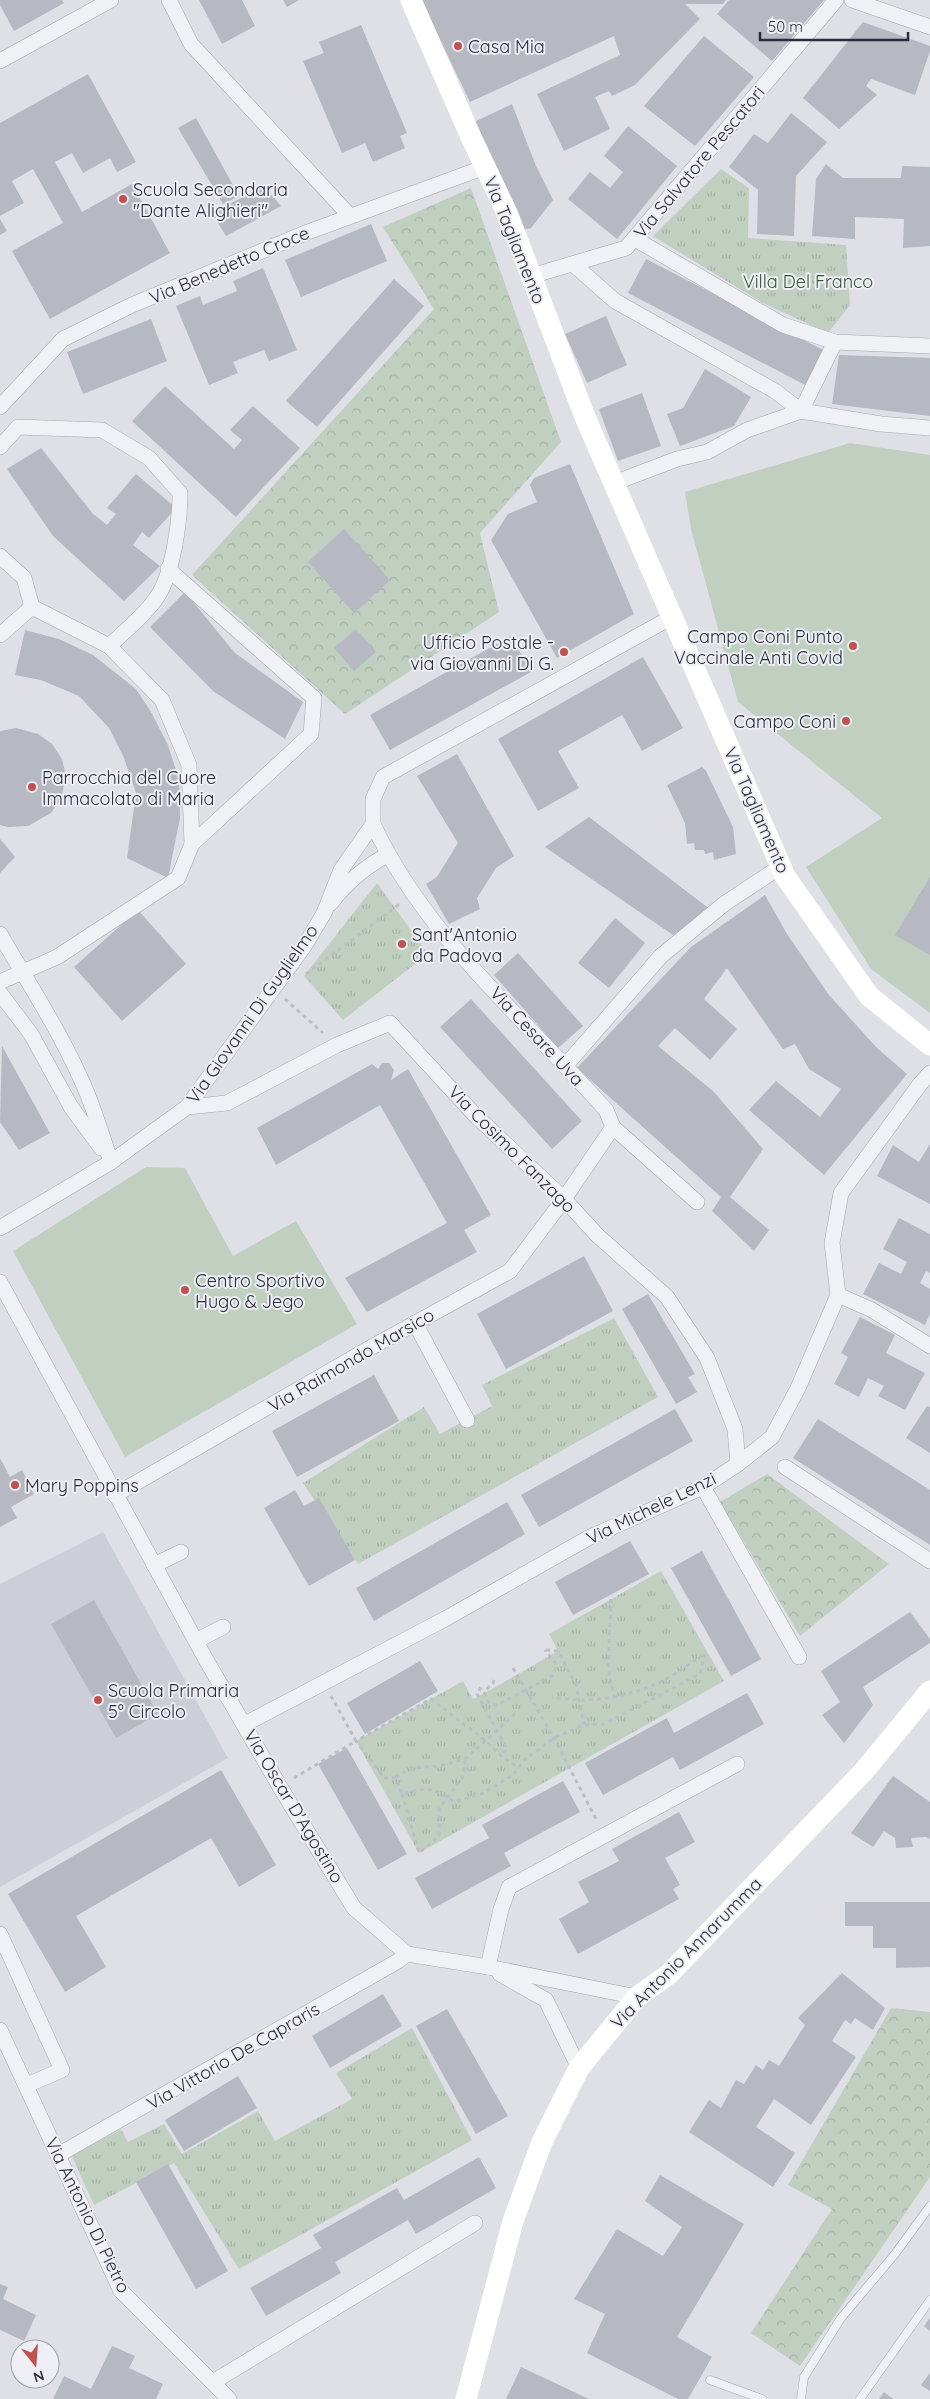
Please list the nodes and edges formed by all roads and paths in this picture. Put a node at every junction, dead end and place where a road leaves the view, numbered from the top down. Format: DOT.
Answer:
graph roads {
  1 [pos="111,0"];
  2 [pos="169,0"];
  3 [pos="411,0"];
  4 [pos="836,0"];
  5 [pos="852,0"];
  6 [pos="930,27"];
  7 [pos="0,61"];
  8 [pos="485,167"];
  9 [pos="350,216"];
  10 [pos="634,239"];
  11 [pos="573,264"];
  12 [pos="531,276"];
  13 [pos="835,342"];
  14 [pos="930,346"];
  15 [pos="0,407"];
  16 [pos="801,411"];
  17 [pos="930,428"];
  18 [pos="0,447"];
  19 [pos="614,483"];
  20 [pos="0,556"];
  21 [pos="168,569"];
  22 [pos="32,607"];
  23 [pos="672,616"];
  24 [pos="0,635"];
  25 [pos="109,646"];
  26 [pos="373,824"];
  27 [pos="192,844"];
  28 [pos="388,855"];
  29 [pos="780,866"];
  30 [pos="395,908"];
  31 [pos="324,912"];
  32 [pos="0,934"];
  33 [pos="23,970"];
  34 [pos="304,976"];
  35 [pos="0,982"];
  36 [pos="274,989"];
  37 [pos="0,993"];
  38 [pos="291,995"];
  39 [pos="287,1001"];
  40 [pos="337,1045"];
  41 [pos="930,1045"];
  42 [pos="566,1065"];
  43 [pos="930,1074"];
  44 [pos="187,1108"];
  45 [pos="613,1127"];
  46 [pos="111,1162"];
  47 [pos="564,1199"];
  48 [pos="697,1202"];
  49 [pos="0,1228"];
  50 [pos="0,1282"];
  51 [pos="838,1295"];
  52 [pos="415,1323"];
  53 [pos="930,1346"];
  54 [pos="467,1420"];
  55 [pos="738,1464"];
  56 [pos="785,1466"];
  57 [pos="704,1487"];
  58 [pos="115,1495"];
  59 [pos="181,1552"];
  60 [pos="930,1561"];
  61 [pos="154,1565"];
  62 [pos="612,1599"];
  63 [pos="223,1627"];
  64 [pos="196,1641"];
  65 [pos="799,1656"];
  66 [pos="513,1668"];
  67 [pos="494,1680"];
  68 [pos="324,1682"];
  69 [pos="481,1687"];
  70 [pos="526,1690"];
  71 [pos="930,1691"];
  72 [pos="614,1696"];
  73 [pos="552,1697"];
  74 [pos="580,1701"];
  75 [pos="515,1714"];
  76 [pos="245,1724"];
  77 [pos="584,1725"];
  78 [pos="497,1730"];
  79 [pos="554,1738"];
  80 [pos="485,1740"];
  81 [pos="356,1741"];
  82 [pos="501,1756"];
  83 [pos="465,1759"];
  84 [pos="737,1764"];
  85 [pos="519,1768"];
  86 [pos="396,1777"];
  87 [pos="280,1787"];
  88 [pos="402,1794"];
  89 [pos="446,1797"];
  90 [pos="604,1836"];
  91 [pos="0,1934"];
  92 [pos="407,1954"];
  93 [pos="488,1967"];
  94 [pos="637,1998"];
  95 [pos="0,2030"];
  96 [pos="579,2068"];
  97 [pos="27,2085"];
  98 [pos="58,2155"];
  99 [pos="930,2206"];
  100 [pos="475,2223"];
  101 [pos="930,2300"];
  102 [pos="710,2380"];
  103 [pos="213,2382"];
  104 [pos="229,2399"];
  105 [pos="466,2399"];
  106 [pos="762,2399"];
  107 [pos="801,2399"];
  108 [pos="860,2399"];
  1 -- 7 [label="street"];
  2 -- 9 [label="street"];
  3 -- 8 [label="street, Via Tagliamento"];
  4 -- 10 [label="street, Via Salvatore Pescatori"];
  5 -- 6 [label="street"];
  8 -- 9 [label="street, Via Benedetto Croce"];
  8 -- 12 [label="street, Via Tagliamento"];
  9 -- 15 [label="street, Via Benedetto Croce"];
  10 -- 11 [label="street, Via Salvatore Pescatori"];
  10 -- 13 [label="street"];
  11 -- 12 [label="street, Via Salvatore Pescatori"];
  11 -- 16 [label="street"];
  12 -- 19 [label="street, Via Tagliamento"];
  13 -- 14 [label="street"];
  13 -- 16 [label="street"];
  16 -- 17 [label="street"];
  16 -- 19 [label="street"];
  18 -- 21 [label="street"];
  19 -- 23 [label="street, Via Tagliamento"];
  20 -- 22 [label="street"];
  21 -- 25 [label="street"];
  21 -- 27 [label="street"];
  22 -- 24 [label="street"];
  22 -- 25 [label="street"];
  23 -- 26 [label="street"];
  23 -- 29 [label="street, Via Tagliamento"];
  25 -- 27 [label="street"];
  26 -- 28 [label="street, Via Cesare Uva"];
  26 -- 31 [label="street, Via Giovanni Di Guglielmo"];
  27 -- 33 [label="street"];
  28 -- 31 [label="street"];
  28 -- 42 [label="street, Via Cesare Uva"];
  29 -- 41 [label="street, Via Tagliamento"];
  29 -- 42 [label="street"];
  30 -- 34 [label="path"];
  31 -- 36 [label="street, Via Giovanni Di Guglielmo"];
  32 -- 33 [label="street"];
  33 -- 35 [label="street"];
  33 -- 46 [label="street"];
  36 -- 39 [label="path"];
  36 -- 44 [label="street, Via Giovanni Di Guglielmo"];
  37 -- 46 [label="street"];
  38 -- 39 [label="path"];
  39 -- 40 [label="path"];
  40 -- 44 [label="street, Via Cosimo Fanzago"];
  40 -- 47 [label="street, Via Cosimo Fanzago"];
  42 -- 45 [label="street, Via Cesare Uva"];
  43 -- 51 [label="street, Via Michele Lenzi"];
  44 -- 46 [label="street, Via Giovanni Di Guglielmo"];
  45 -- 47 [label="street"];
  45 -- 48 [label="street, Via Cesare Uva"];
  46 -- 49 [label="street, Via Giovanni Di Guglielmo"];
  47 -- 52 [label="street, Via Raimondo Marsico"];
  47 -- 55 [label="street, Via Cosimo Fanzago"];
  50 -- 58 [label="street, Via Oscar D'Agostino"];
  51 -- 53 [label="street"];
  51 -- 55 [label="street, Via Michele Lenzi"];
  52 -- 54 [label="street"];
  52 -- 58 [label="street, Via Raimondo Marsico"];
  55 -- 57 [label="street, Via Michele Lenzi"];
  56 -- 60 [label="street"];
  57 -- 65 [label="street"];
  57 -- 68 [label="street, Via Michele Lenzi"];
  58 -- 61 [label="street, Via Oscar D'Agostino"];
  59 -- 61 [label="street"];
  61 -- 64 [label="street, Via Oscar D'Agostino"];
  62 -- 72 [label="path"];
  63 -- 64 [label="street"];
  64 -- 76 [label="street, Via Oscar D'Agostino"];
  66 -- 70 [label="path"];
  67 -- 70 [label="path"];
  68 -- 76 [label="street, Via Michele Lenzi"];
  68 -- 81 [label="path"];
  69 -- 78 [label="path"];
  70 -- 74 [label="path"];
  70 -- 79 [label="path"];
  71 -- 94 [label="street, Via Antonio Annarumma"];
  72 -- 74 [label="path"];
  72 -- 77 [label="path"];
  73 -- 74 [label="path"];
  74 -- 77 [label="path"];
  75 -- 78 [label="path"];
  76 -- 87 [label="street, Via Oscar D'Agostino"];
  77 -- 79 [label="path"];
  78 -- 80 [label="path"];
  78 -- 82 [label="path"];
  79 -- 85 [label="path"];
  79 -- 90 [label="path"];
  80 -- 81 [label="path"];
  80 -- 82 [label="path"];
  80 -- 83 [label="path"];
  81 -- 86 [label="path"];
  81 -- 87 [label="path"];
  82 -- 85 [label="path"];
  83 -- 86 [label="path"];
  83 -- 89 [label="path"];
  84 -- 90 [label="street"];
  85 -- 89 [label="path"];
  86 -- 88 [label="path"];
  87 -- 92 [label="street, Via Oscar D'Agostino"];
  88 -- 89 [label="path"];
  88 -- 89 [label="path"];
  90 -- 93 [label="street"];
  91 -- 97 [label="street"];
  92 -- 93 [label="street"];
  92 -- 98 [label="street, Via Vittorio De Capraris"];
  93 -- 94 [label="street"];
  93 -- 96 [label="street"];
  94 -- 96 [label="street, Via Antonio Annarumma"];
  95 -- 97 [label="street, Via Antonio Di Pietro"];
  96 -- 105 [label="street, Via Antonio Annarumma"];
  97 -- 98 [label="street, Via Antonio Di Pietro"];
  98 -- 103 [label="street, Via Antonio Di Pietro"];
  99 -- 107 [label="lane"];
  100 -- 103 [label="street"];
  101 -- 108 [label="lane"];
  102 -- 106 [label="lane"];
  103 -- 104 [label="street, Via Antonio Di Pietro"];
}
